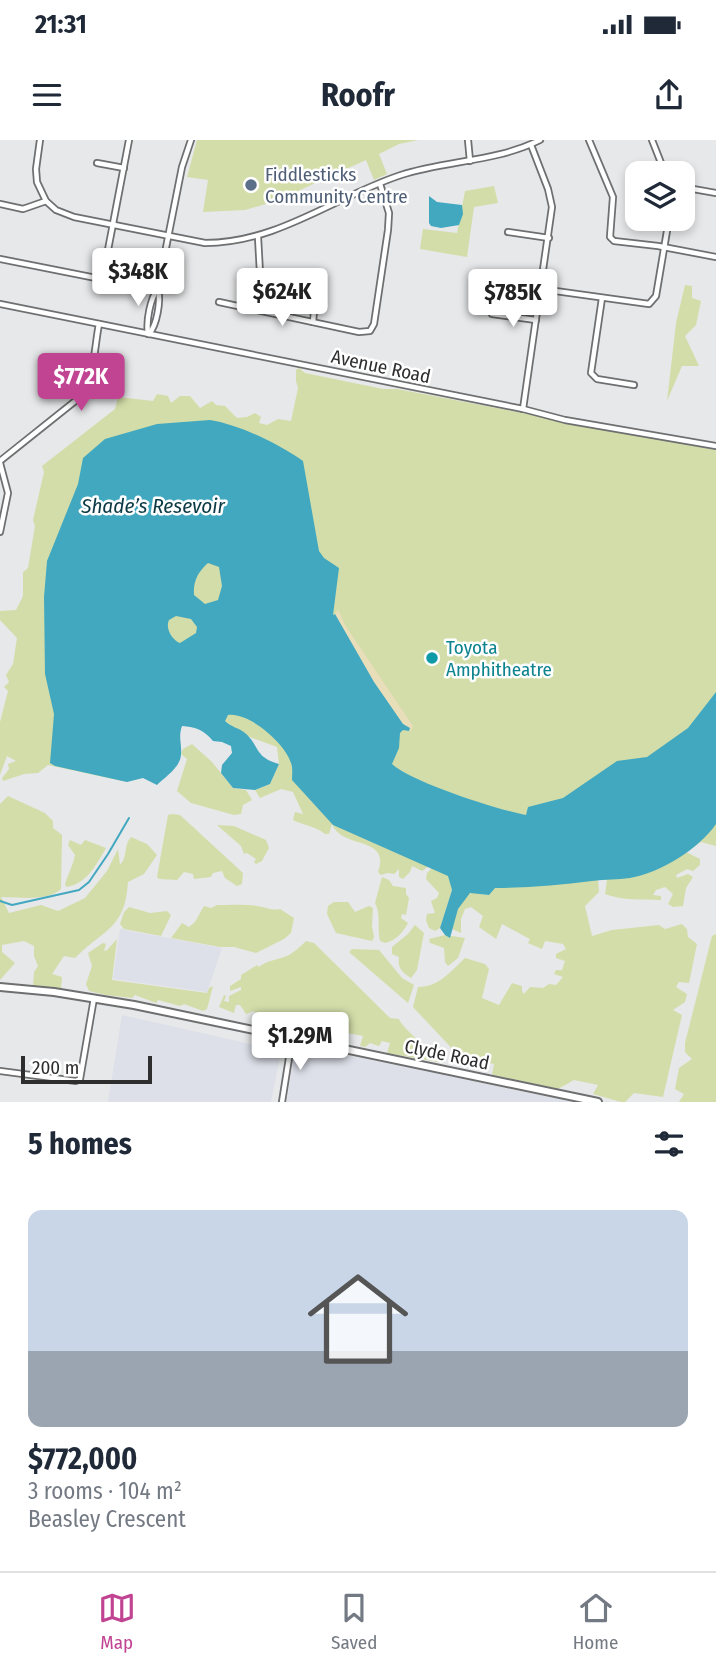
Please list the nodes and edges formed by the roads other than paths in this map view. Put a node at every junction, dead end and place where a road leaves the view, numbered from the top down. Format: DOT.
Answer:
graph roads {
  1 [pos="40,140"];
  2 [pos="129,140"];
  3 [pos="191,140"];
  4 [pos="467,140"];
  5 [pos="541,140"];
  6 [pos="589,140"];
  7 [pos="652,140"];
  8 [pos="531,145"];
  9 [pos="470,161"];
  10 [pos="660,161"];
  11 [pos="97,163"];
  12 [pos="124,168"];
  13 [pos="380,184"];
  14 [pos="695,189"];
  15 [pos="716,193"];
  16 [pos="46,201"];
  17 [pos="0,204"];
  18 [pos="113,225"];
  19 [pos="667,231"];
  20 [pos="508,232"];
  21 [pos="168,236"];
  22 [pos="258,237"];
  23 [pos="549,238"];
  24 [pos="664,247"];
  25 [pos="716,257"];
  26 [pos="0,259"];
  27 [pos="317,279"];
  28 [pos="541,289"];
  29 [pos="602,298"];
  30 [pos="219,302"];
  31 [pos="0,304"];
  32 [pos="255,310"];
  33 [pos="492,314"];
  34 [pos="537,320"];
  35 [pos="313,322"];
  36 [pos="99,324"];
  37 [pos="148,334"];
  38 [pos="634,385"];
  39 [pos="523,409"];
  40 [pos="716,446"];
  41 [pos="0,462"];
  42 [pos="0,532"];
  43 [pos="0,987"];
  44 [pos="94,998"];
  45 [pos="292,1039"];
  46 [pos="0,1071"];
  47 [pos="282,1102"];
  48 [pos="598,1102"];
  1 -- 16 [label="street"];
  2 -- 12 [label="street"];
  3 -- 21 [label="street"];
  4 -- 9 [label="street"];
  5 -- 8 [label="street"];
  6 -- 24 [label="street"];
  7 -- 10 [label="street"];
  8 -- 9 [label="street"];
  8 -- 23 [label="street"];
  9 -- 13 [label="street"];
  11 -- 12 [label="street"];
  12 -- 18 [label="street"];
  13 -- 22 [label="street"];
  13 -- 35 [label="street"];
  14 -- 15 [label="street"];
  16 -- 17 [label="street"];
  16 -- 18 [label="street"];
  18 -- 21 [label="street"];
  18 -- 26 [label="street"];
  19 -- 24 [label="street"];
  20 -- 23 [label="street"];
  21 -- 22 [label="street"];
  21 -- 37 [label="street"];
  22 -- 32 [label="street"];
  23 -- 28 [label="street"];
  24 -- 25 [label="street"];
  24 -- 29 [label="street"];
  27 -- 35 [label="street"];
  28 -- 29 [label="street"];
  28 -- 34 [label="street"];
  29 -- 38 [label="street"];
  30 -- 32 [label="street"];
  31 -- 36 [label="street, Avenue Road"];
  32 -- 35 [label="street"];
  33 -- 34 [label="street"];
  34 -- 39 [label="street"];
  36 -- 37 [label="street, Avenue Road"];
  36 -- 41 [label="street"];
  37 -- 39 [label="street, Avenue Road"];
  39 -- 40 [label="street, Avenue Road"];
  41 -- 42 [label="street"];
  43 -- 44 [label="main road, Clyde Road"];
  44 -- 45 [label="main road, Clyde Road"];
  44 -- 46 [label="street"];
  45 -- 47 [label="street"];
  45 -- 48 [label="main road, Clyde Road"];
}
